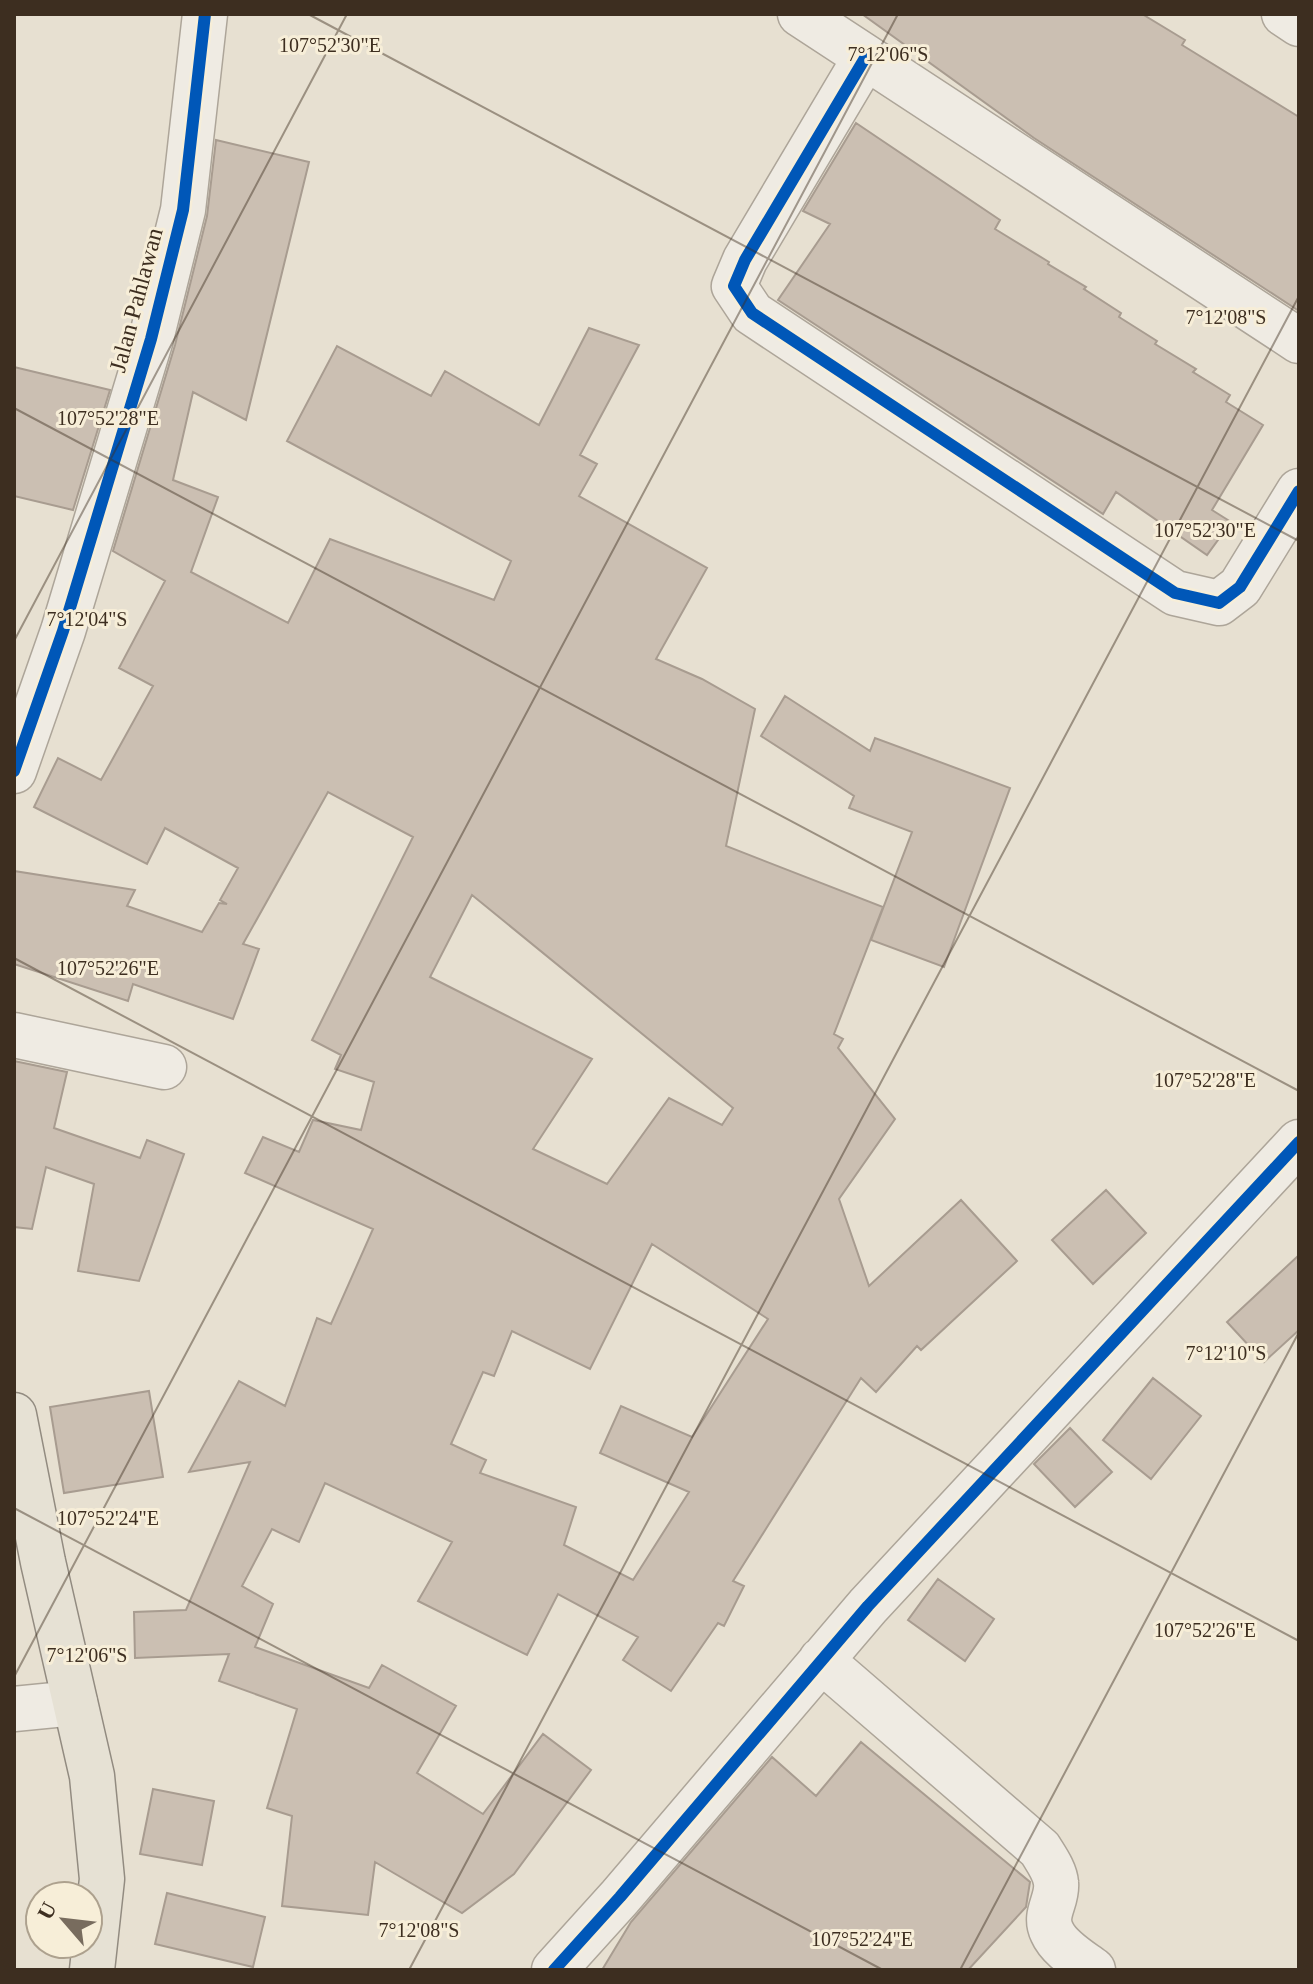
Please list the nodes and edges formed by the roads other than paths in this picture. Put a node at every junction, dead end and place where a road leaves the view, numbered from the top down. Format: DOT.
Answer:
graph roads {
  1 [pos="205,14"];
  2 [pos="800,14"];
  3 [pos="1284,14"];
  4 [pos="1299,24"];
  5 [pos="865,58"];
  6 [pos="1299,341"];
  7 [pos="1299,491"];
  8 [pos="14,771"];
  9 [pos="14,1035"];
  10 [pos="164,1067"];
  11 [pos="1299,1142"];
  12 [pos="14,1415"];
  13 [pos="821,1660"];
  14 [pos="75,1703"];
  15 [pos="14,1709"];
  16 [pos="92,1970"];
  17 [pos="554,1970"];
  18 [pos="1093,1970"];
  1 -- 8 [label="street, Jalan Pahlawan"];
  2 -- 5 [label="street"];
  3 -- 4 [label="street"];
  5 -- 6 [label="street"];
  5 -- 7 [label="street"];
  9 -- 10 [label="street"];
  11 -- 13 [label="street"];
  12 -- 14 [label="main road"];
  13 -- 17 [label="street"];
  13 -- 18 [label="street"];
  14 -- 15 [label="street"];
  14 -- 16 [label="main road"];
}
